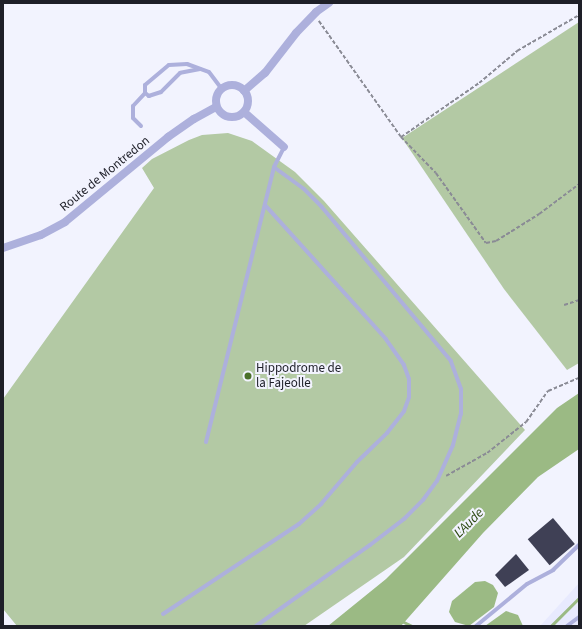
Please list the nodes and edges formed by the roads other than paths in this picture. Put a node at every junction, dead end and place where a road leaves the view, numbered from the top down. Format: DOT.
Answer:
graph roads {
  1 [pos="329,3"];
  2 [pos="200,69"];
  3 [pos="221,88"];
  4 [pos="244,91"];
  5 [pos="145,93"];
  6 [pos="216,107"];
  7 [pos="244,112"];
  8 [pos="141,126"];
  9 [pos="284,147"];
  10 [pos="274,167"];
  11 [pos="266,206"];
  12 [pos="3,248"];
  13 [pos="206,442"];
  14 [pos="579,545"];
  15 [pos="163,614"];
  16 [pos="579,618"];
  17 [pos="256,626"];
  18 [pos="476,626"];
  19 [pos="568,626"];
  1 -- 4 [label="street"];
  2 -- 3 [label="lane"];
  2 -- 5 [label="lane"];
  2 -- 5 [label="lane"];
  3 -- 4 [label="street"];
  3 -- 6 [label="street"];
  4 -- 7 [label="street"];
  5 -- 8 [label="lane"];
  6 -- 7 [label="street"];
  6 -- 12 [label="street, Route de Montredon"];
  7 -- 9 [label="street"];
  9 -- 10 [label="lane"];
  10 -- 11 [label="lane"];
  10 -- 17 [label="lane"];
  11 -- 13 [label="lane"];
  11 -- 15 [label="lane"];
  14 -- 18 [label="lane"];
  16 -- 19 [label="lane"];
}
